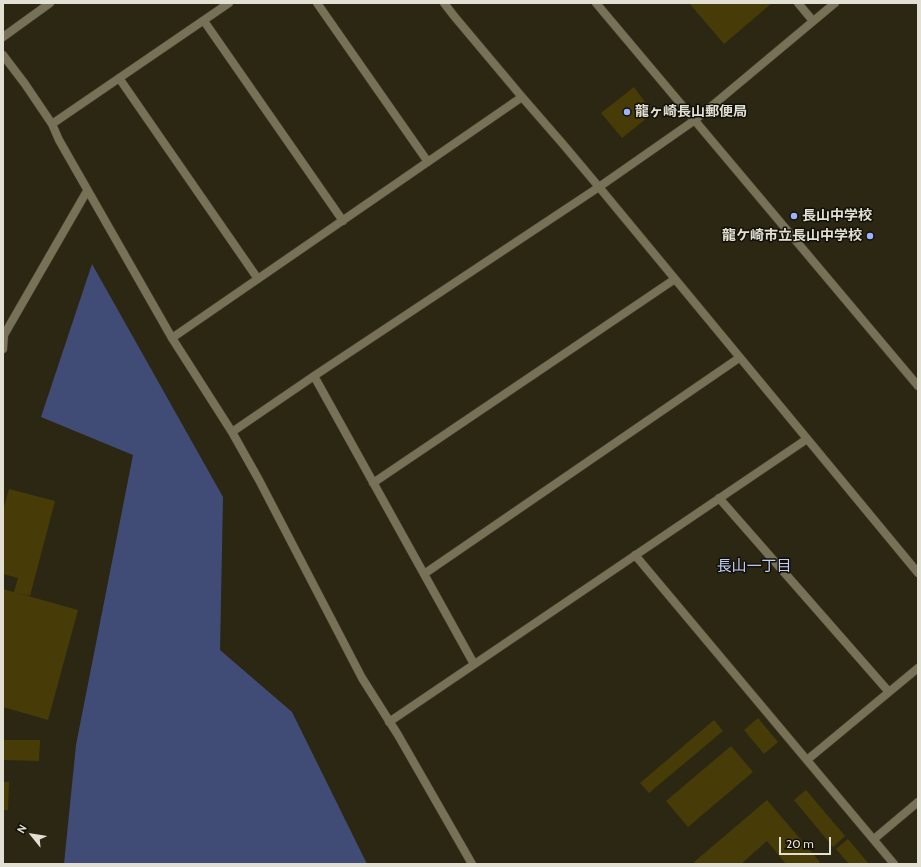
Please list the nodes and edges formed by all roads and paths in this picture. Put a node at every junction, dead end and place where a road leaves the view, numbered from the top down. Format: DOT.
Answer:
graph roads {
  1 [pos="50,3"];
  2 [pos="230,3"];
  3 [pos="317,3"];
  4 [pos="444,3"];
  5 [pos="596,3"];
  6 [pos="798,3"];
  7 [pos="835,3"];
  8 [pos="204,20"];
  9 [pos="813,21"];
  10 [pos="3,37"];
  11 [pos="3,55"];
  12 [pos="119,78"];
  13 [pos="522,98"];
  14 [pos="695,120"];
  15 [pos="52,124"];
  16 [pos="428,162"];
  17 [pos="599,187"];
  18 [pos="87,191"];
  19 [pos="343,221"];
  20 [pos="258,279"];
  21 [pos="675,280"];
  22 [pos="172,338"];
  23 [pos="3,348"];
  24 [pos="740,358"];
  25 [pos="314,376"];
  26 [pos="918,386"];
  27 [pos="232,432"];
  28 [pos="807,439"];
  29 [pos="373,483"];
  30 [pos="719,498"];
  31 [pos="635,555"];
  32 [pos="918,573"];
  33 [pos="424,574"];
  34 [pos="474,664"];
  35 [pos="918,668"];
  36 [pos="889,692"];
  37 [pos="389,722"];
  38 [pos="808,760"];
  39 [pos="918,802"];
  40 [pos="874,839"];
  41 [pos="472,864"];
  42 [pos="894,864"];
  1 -- 10 [label="street"];
  2 -- 8 [label="street"];
  3 -- 16 [label="street"];
  4 -- 13 [label="street"];
  5 -- 14 [label="street"];
  6 -- 9 [label="street"];
  7 -- 9 [label="street"];
  8 -- 12 [label="street"];
  8 -- 19 [label="street"];
  9 -- 14 [label="street"];
  11 -- 15 [label="street"];
  12 -- 15 [label="street"];
  12 -- 20 [label="street"];
  13 -- 16 [label="street"];
  13 -- 17 [label="street"];
  14 -- 17 [label="street"];
  14 -- 26 [label="street"];
  15 -- 18 [label="street"];
  16 -- 19 [label="street"];
  17 -- 21 [label="street"];
  17 -- 25 [label="street"];
  18 -- 22 [label="street"];
  18 -- 23 [label="street"];
  19 -- 20 [label="street"];
  20 -- 22 [label="street"];
  21 -- 24 [label="street"];
  21 -- 29 [label="street"];
  22 -- 27 [label="street"];
  24 -- 28 [label="street"];
  24 -- 33 [label="street"];
  25 -- 27 [label="street"];
  25 -- 29 [label="street"];
  27 -- 37 [label="street"];
  28 -- 30 [label="street"];
  28 -- 32 [label="street"];
  29 -- 33 [label="street"];
  30 -- 31 [label="street"];
  30 -- 36 [label="street"];
  31 -- 34 [label="street"];
  31 -- 38 [label="street"];
  33 -- 34 [label="street"];
  34 -- 37 [label="street"];
  35 -- 36 [label="street"];
  36 -- 38 [label="street"];
  37 -- 41 [label="street"];
  38 -- 40 [label="street"];
  39 -- 40 [label="street"];
  40 -- 42 [label="street"];
}
